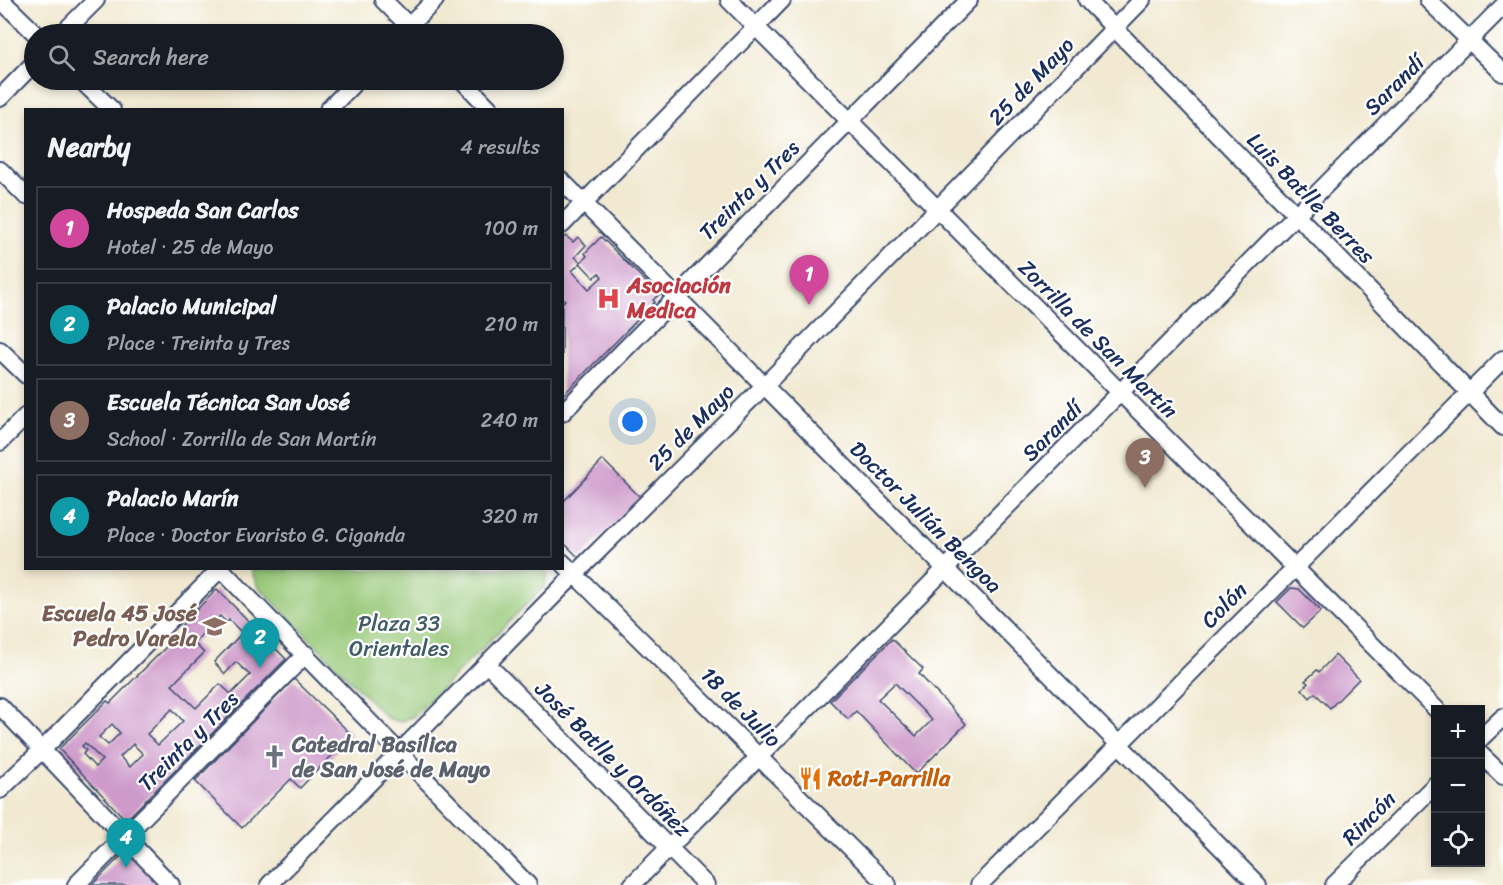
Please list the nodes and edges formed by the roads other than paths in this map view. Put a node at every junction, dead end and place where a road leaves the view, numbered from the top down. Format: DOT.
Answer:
graph roads {
  1 [pos="1,0"];
  2 [pos="96,0"];
  3 [pos="383,0"];
  4 [pos="435,0"];
  5 [pos="729,0"];
  6 [pos="782,0"];
  7 [pos="969,0"];
  8 [pos="1087,0"];
  9 [pos="1142,0"];
  10 [pos="1428,0"];
  11 [pos="1503,6"];
  12 [pos="26,24"];
  13 [pos="72,24"];
  14 [pos="402,24"];
  15 [pos="416,24"];
  16 [pos="755,27"];
  17 [pos="1115,28"];
  18 [pos="1470,40"];
  19 [pos="24,73"];
  20 [pos="1503,73"];
  21 [pos="91,90"];
  22 [pos="347,90"];
  23 [pos="472,90"];
  24 [pos="0,98"];
  25 [pos="110,108"];
  26 [pos="330,108"];
  27 [pos="489,108"];
  28 [pos="849,121"];
  29 [pos="0,170"];
  30 [pos="564,183"];
  31 [pos="24,194"];
  32 [pos="584,203"];
  33 [pos="937,209"];
  34 [pos="1296,216"];
  35 [pos="564,223"];
  36 [pos="676,296"];
  37 [pos="0,350"];
  38 [pos="1503,358"];
  39 [pos="24,373"];
  40 [pos="765,386"];
  41 [pos="1470,392"];
  42 [pos="1120,393"];
  43 [pos="564,411"];
  44 [pos="24,418"];
  45 [pos="1503,427"];
  46 [pos="0,442"];
  47 [pos="564,564"];
  48 [pos="1294,567"];
  49 [pos="946,569"];
  50 [pos="220,570"];
  51 [pos="222,570"];
  52 [pos="575,574"];
  53 [pos="306,654"];
  54 [pos="488,665"];
  55 [pos="1432,705"];
  56 [pos="0,706"];
  57 [pos="1503,717"];
  58 [pos="1485,734"];
  59 [pos="1118,744"];
  60 [pos="42,750"];
  61 [pos="400,753"];
  62 [pos="760,756"];
  63 [pos="1485,759"];
  64 [pos="1503,776"];
  65 [pos="1431,788"];
  66 [pos="0,790"];
  67 [pos="125,837"];
  68 [pos="669,848"];
  69 [pos="76,885"];
  70 [pos="171,885"];
  71 [pos="269,885"];
  72 [pos="528,885"];
  73 [pos="632,885"];
  74 [pos="706,885"];
  75 [pos="888,885"];
  76 [pos="979,885"];
  77 [pos="1258,885"];
  78 [pos="1334,885"];
  1 -- 12 [label="street"];
  2 -- 13 [label="street"];
  3 -- 14 [label="street"];
  4 -- 15 [label="street"];
  5 -- 16 [label="street, Zorrilla de San Martín"];
  6 -- 16 [label="street"];
  7 -- 28 [label="street, Treinta y Tres"];
  8 -- 17 [label="street, Luis Batlle Berres"];
  9 -- 17 [label="street, 25 de Mayo"];
  10 -- 18 [label="street"];
  11 -- 18 [label="street, Sarandí"];
  16 -- 28 [label="street, Zorrilla de San Martín"];
  16 -- 32 [label="street"];
  17 -- 33 [label="street, 25 de Mayo"];
  17 -- 34 [label="street, Luis Batlle Berres"];
  18 -- 20 [label="street"];
  18 -- 34 [label="street, Sarandí"];
  19 -- 24 [label="street"];
  21 -- 25 [label="street"];
  22 -- 26 [label="street"];
  23 -- 27 [label="street"];
  28 -- 33 [label="street, Zorrilla de San Martín"];
  28 -- 36 [label="street, Treinta y Tres"];
  29 -- 31 [label="street"];
  30 -- 32 [label="street, Doctor Julián Bengoa"];
  32 -- 35 [label="street"];
  32 -- 36 [label="street, Doctor Julián Bengoa"];
  33 -- 40 [label="street, 25 de Mayo"];
  33 -- 42 [label="street, Zorrilla de San Martín"];
  34 -- 41 [label="street, Luis Batlle Berres"];
  34 -- 42 [label="street, Sarandí"];
  36 -- 40 [label="street, Doctor Julián Bengoa"];
  36 -- 43 [label="street, Treinta y Tres"];
  37 -- 39 [label="street"];
  38 -- 41 [label="street, Colón"];
  40 -- 49 [label="street, Doctor Julián Bengoa"];
  40 -- 52 [label="street, 25 de Mayo"];
  41 -- 45 [label="street, Luis Batlle Berres"];
  41 -- 48 [label="street, Colón"];
  42 -- 48 [label="street, Zorrilla de San Martín"];
  42 -- 49 [label="street, Sarandí"];
  44 -- 46 [label="street"];
  47 -- 52 [label="street, 18 de Julio"];
  48 -- 55 [label="street, Zorrilla de San Martín"];
  48 -- 59 [label="street, Colón"];
  49 -- 59 [label="street, Doctor Julián Bengoa"];
  49 -- 62 [label="street, Sarandí"];
  50 -- 60 [label="street"];
  51 -- 53 [label="street"];
  52 -- 54 [label="street, 25 de Mayo"];
  52 -- 62 [label="street, 18 de Julio"];
  53 -- 61 [label="street"];
  53 -- 67 [label="street, Treinta y Tres"];
  54 -- 61 [label="street, 25 de Mayo"];
  54 -- 68 [label="street, José Batlle y Ordóñez"];
  56 -- 60 [label="street"];
  57 -- 58 [label="street"];
  59 -- 76 [label="street, Colón"];
  59 -- 77 [label="street, Doctor Julián Bengoa"];
  60 -- 66 [label="street"];
  60 -- 67 [label="street"];
  61 -- 71 [label="street, 25 de Mayo"];
  61 -- 72 [label="street"];
  62 -- 68 [label="street, Sarandí"];
  62 -- 75 [label="street, 18 de Julio"];
  63 -- 64 [label="street"];
  65 -- 78 [label="street, Rincón"];
  67 -- 69 [label="street, Treinta y Tres"];
  67 -- 70 [label="street"];
  68 -- 73 [label="street, Sarandí"];
  68 -- 74 [label="street, José Batlle y Ordóñez"];
}
